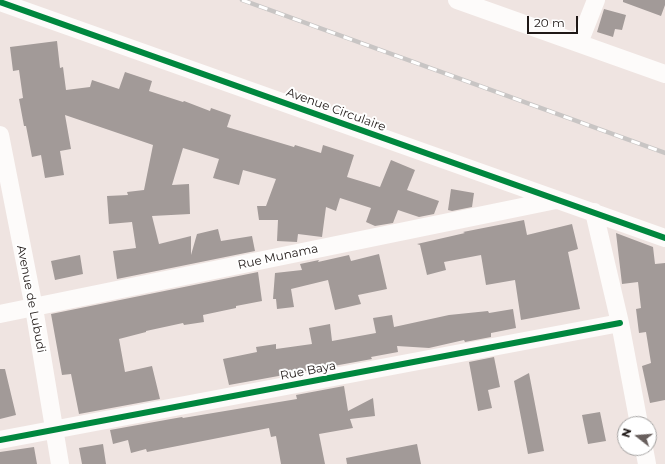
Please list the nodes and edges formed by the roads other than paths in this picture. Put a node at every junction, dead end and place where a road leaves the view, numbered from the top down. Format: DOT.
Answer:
graph roads {
  1 [pos="457,0"];
  2 [pos="596,0"];
  3 [pos="0,2"];
  4 [pos="579,44"];
  5 [pos="665,74"];
  6 [pos="0,135"];
  7 [pos="4,181"];
  8 [pos="556,200"];
  9 [pos="594,212"];
  10 [pos="665,238"];
  11 [pos="34,308"];
  12 [pos="0,314"];
  13 [pos="620,324"];
  14 [pos="638,416"];
  15 [pos="54,430"];
  16 [pos="0,440"];
  17 [pos="60,464"];
  1 -- 4 [label="street"];
  2 -- 4 [label="street"];
  3 -- 8 [label="street, Avenue Circulaire"];
  4 -- 5 [label="street"];
  6 -- 7 [label="street, Avenue de Lubudi"];
  7 -- 11 [label="street, Avenue de Lubudi"];
  8 -- 9 [label="street, Avenue Circulaire"];
  8 -- 11 [label="street, Rue Munama"];
  9 -- 10 [label="street, Avenue Circulaire"];
  9 -- 13 [label="street"];
  11 -- 12 [label="street, Rue Munama"];
  11 -- 15 [label="street, Avenue de Lubudi"];
  13 -- 14 [label="street"];
  13 -- 15 [label="street, Rue Baya"];
  15 -- 16 [label="street, Rue Baya"];
  15 -- 17 [label="street, Avenue de Lubudi"];
}
